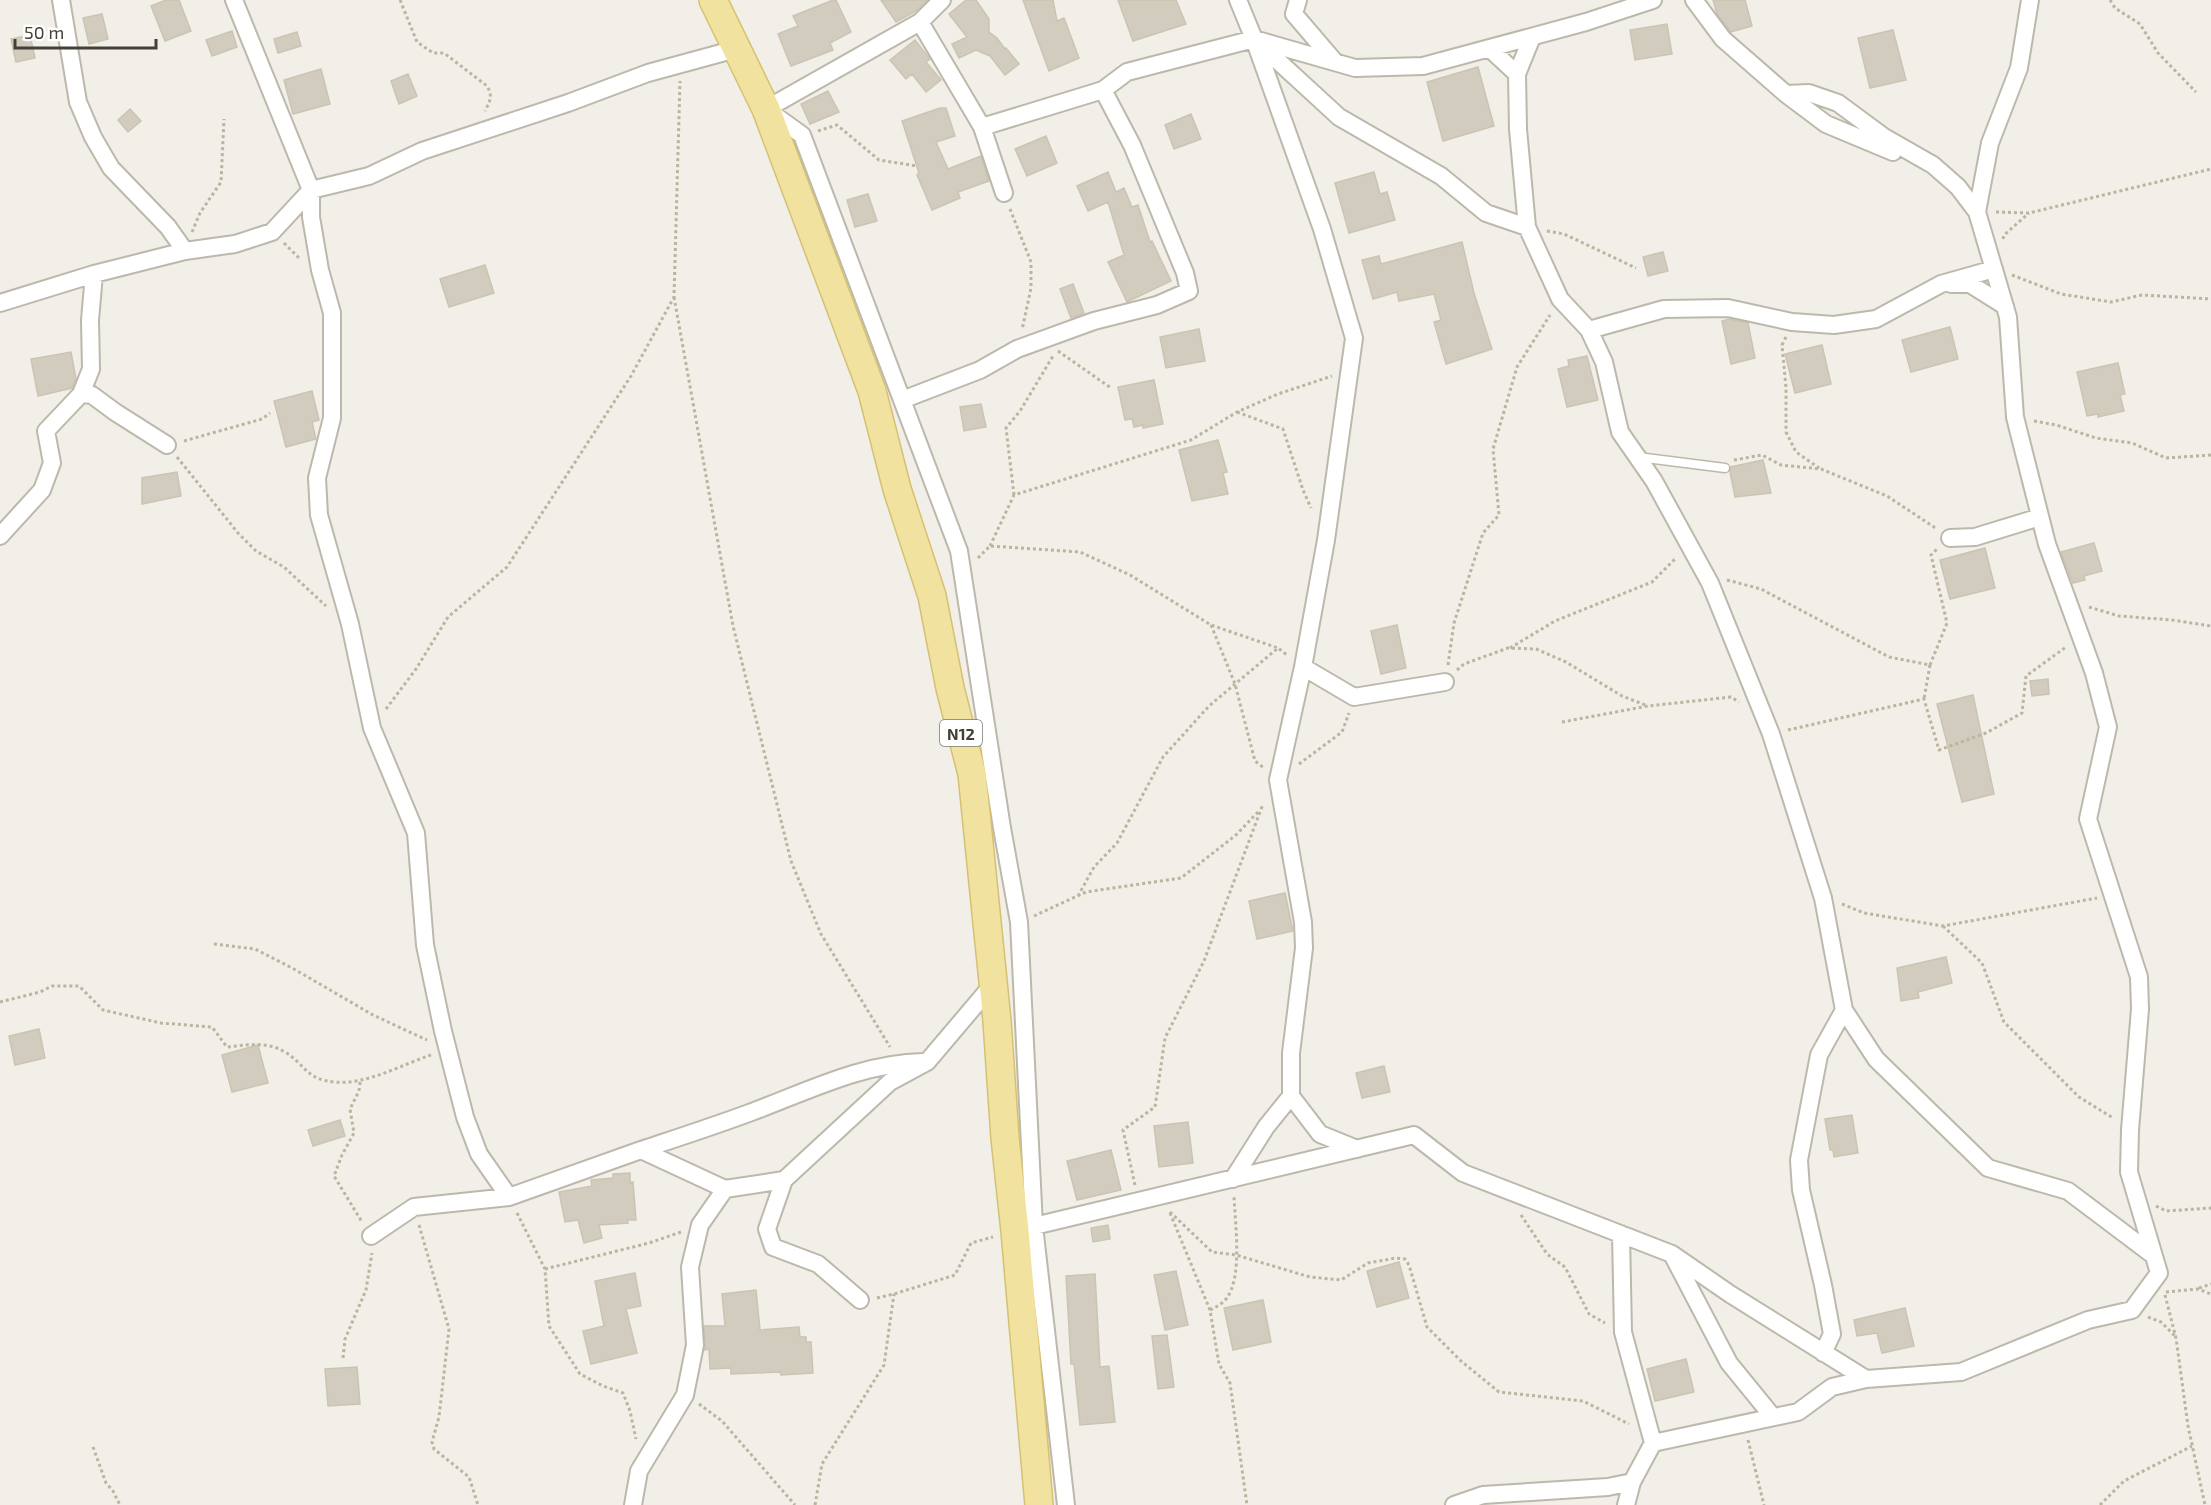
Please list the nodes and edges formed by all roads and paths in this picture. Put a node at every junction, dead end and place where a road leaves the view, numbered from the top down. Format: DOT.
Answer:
graph roads {
  1 [pos="61,0"];
  2 [pos="234,0"];
  3 [pos="400,0"];
  4 [pos="713,0"];
  5 [pos="942,0"];
  6 [pos="1238,0"];
  7 [pos="1298,0"];
  8 [pos="1653,0"];
  9 [pos="1694,0"];
  10 [pos="2030,0"];
  11 [pos="2110,0"];
  12 [pos="920,22"];
  13 [pos="1532,37"];
  14 [pos="1254,39"];
  15 [pos="1489,48"];
  16 [pos="736,49"];
  17 [pos="1335,62"];
  18 [pos="680,64"];
  19 [pos="1517,74"];
  20 [pos="1102,90"];
  21 [pos="2196,92"];
  22 [pos="1786,94"];
  23 [pos="766,109"];
  24 [pos="483,114"];
  25 [pos="224,119"];
  26 [pos="982,127"];
  27 [pos="802,135"];
  28 [pos="917,166"];
  29 [pos="2211,169"];
  30 [pos="311,190"];
  31 [pos="1004,194"];
  32 [pos="1977,212"];
  33 [pos="2029,213"];
  34 [pos="1527,227"];
  35 [pos="272,232"];
  36 [pos="184,251"];
  37 [pos="1636,268"];
  38 [pos="1994,269"];
  39 [pos="320,270"];
  40 [pos="94,274"];
  41 [pos="1941,284"];
  42 [pos="674,297"];
  43 [pos="1560,299"];
  44 [pos="2211,299"];
  45 [pos="0,303"];
  46 [pos="2005,306"];
  47 [pos="1792,321"];
  48 [pos="1588,330"];
  49 [pos="1017,349"];
  50 [pos="1349,371"];
  51 [pos="1111,388"];
  52 [pos="81,394"];
  53 [pos="902,400"];
  54 [pos="1238,412"];
  55 [pos="270,413"];
  56 [pos="2014,417"];
  57 [pos="167,445"];
  58 [pos="2211,455"];
  59 [pos="1638,457"];
  60 [pos="1725,468"];
  61 [pos="1821,469"];
  62 [pos="1014,495"];
  63 [pos="2040,517"];
  64 [pos="0,536"];
  65 [pos="1950,538"];
  66 [pos="1326,540"];
  67 [pos="1689,545"];
  68 [pos="990,546"];
  69 [pos="962,573"];
  70 [pos="1705,574"];
  71 [pos="2068,600"];
  72 [pos="350,624"];
  73 [pos="1211,625"];
  74 [pos="2211,626"];
  75 [pos="2081,637"];
  76 [pos="1278,648"];
  77 [pos="1508,648"];
  78 [pos="1930,664"];
  79 [pos="1303,667"];
  80 [pos="1445,682"];
  81 [pos="1235,684"];
  82 [pos="1354,696"];
  83 [pos="1924,699"];
  84 [pos="1648,706"];
  85 [pos="1764,715"];
  86 [pos="1562,722"];
  87 [pos="372,728"];
  88 [pos="1771,734"];
  89 [pos="1278,780"];
  90 [pos="1260,809"];
  91 [pos="2112,895"];
  92 [pos="1078,896"];
  93 [pos="1823,898"];
  94 [pos="1019,922"];
  95 [pos="1943,926"];
  96 [pos="214,944"];
  97 [pos="994,983"];
  98 [pos="0,1002"];
  99 [pos="1844,1010"];
  100 [pos="448,1050"];
  101 [pos="927,1062"];
  102 [pos="899,1063"];
  103 [pos="360,1082"];
  104 [pos="1291,1096"];
  105 [pos="2130,1130"];
  106 [pos="1357,1149"];
  107 [pos="641,1150"];
  108 [pos="1233,1179"];
  109 [pos="784,1180"];
  110 [pos="1503,1188"];
  111 [pos="725,1189"];
  112 [pos="1163,1195"];
  113 [pos="2136,1195"];
  114 [pos="509,1197"];
  115 [pos="1138,1201"];
  116 [pos="414,1207"];
  117 [pos="2211,1208"];
  118 [pos="1170,1212"];
  119 [pos="700,1225"];
  120 [pos="1025,1229"];
  121 [pos="1621,1234"];
  122 [pos="371,1236"];
  123 [pos="1672,1254"];
  124 [pos="1236,1255"];
  125 [pos="2153,1255"];
  126 [pos="544,1269"];
  127 [pos="2211,1284"];
  128 [pos="2198,1288"];
  129 [pos="894,1294"];
  130 [pos="2211,1294"];
  131 [pos="860,1300"];
  132 [pos="1210,1310"];
  133 [pos="2132,1310"];
  134 [pos="1623,1332"];
  135 [pos="2176,1338"];
  136 [pos="1823,1353"];
  137 [pos="343,1358"];
  138 [pos="1866,1379"];
  139 [pos="685,1395"];
  140 [pos="1773,1417"];
  141 [pos="1744,1423"];
  142 [pos="1653,1443"];
  143 [pos="2192,1446"];
  144 [pos="93,1448"];
  145 [pos="639,1471"];
  146 [pos="1632,1482"];
  147 [pos="120,1505"];
  148 [pos="477,1505"];
  149 [pos="633,1505"];
  150 [pos="795,1505"];
  151 [pos="815,1505"];
  152 [pos="1039,1505"];
  153 [pos="1066,1505"];
  154 [pos="1247,1505"];
  155 [pos="1455,1505"];
  156 [pos="1626,1505"];
  157 [pos="1764,1505"];
  158 [pos="2100,1505"];
  159 [pos="2205,1505"];
  1 -- 36 [label="street"];
  2 -- 30 [label="street"];
  3 -- 24 [label="path"];
  4 -- 16 [label="main road, N12"];
  5 -- 12 [label="street"];
  6 -- 14 [label="street"];
  7 -- 17 [label="street"];
  8 -- 13 [label="street"];
  9 -- 22 [label="street"];
  10 -- 32 [label="street"];
  11 -- 21 [label="path"];
  12 -- 23 [label="street"];
  12 -- 26 [label="street"];
  13 -- 15 [label="street"];
  13 -- 19 [label="street"];
  14 -- 17 [label="street"];
  14 -- 20 [label="street"];
  14 -- 34 [label="street"];
  14 -- 50 [label="street"];
  15 -- 17 [label="street"];
  15 -- 19 [label="street"];
  16 -- 18 [label="street"];
  16 -- 23 [label="main road, N12"];
  18 -- 30 [label="street"];
  18 -- 42 [label="path"];
  19 -- 34 [label="street"];
  20 -- 26 [label="street"];
  20 -- 49 [label="street"];
  22 -- 32 [label="street"];
  22 -- 32 [label="street"];
  23 -- 27 [label="street"];
  23 -- 97 [label="main road, N12"];
  25 -- 36 [label="path"];
  26 -- 31 [label="street"];
  27 -- 28 [label="path"];
  27 -- 53 [label="street"];
  29 -- 33 [label="path"];
  30 -- 35 [label="street"];
  30 -- 39 [label="street"];
  31 -- 49 [label="path"];
  32 -- 33 [label="path"];
  32 -- 38 [label="street"];
  33 -- 38 [label="path"];
  34 -- 37 [label="path"];
  34 -- 43 [label="street"];
  35 -- 36 [label="street"];
  35 -- 39 [label="path"];
  36 -- 40 [label="street"];
  38 -- 41 [label="street"];
  38 -- 44 [label="path"];
  38 -- 46 [label="street"];
  39 -- 72 [label="street"];
  40 -- 45 [label="street"];
  40 -- 52 [label="street"];
  41 -- 46 [label="street"];
  41 -- 47 [label="street"];
  42 -- 87 [label="path"];
  42 -- 102 [label="path"];
  43 -- 48 [label="street"];
  43 -- 80 [label="path"];
  46 -- 56 [label="street"];
  47 -- 48 [label="street"];
  47 -- 61 [label="path"];
  48 -- 59 [label="street"];
  49 -- 53 [label="street"];
  50 -- 54 [label="path"];
  50 -- 66 [label="street"];
  51 -- 62 [label="path"];
  52 -- 57 [label="street"];
  52 -- 64 [label="street"];
  53 -- 69 [label="street"];
  54 -- 62 [label="path"];
  54 -- 66 [label="path"];
  55 -- 57 [label="path"];
  56 -- 58 [label="path"];
  56 -- 63 [label="street"];
  57 -- 72 [label="path"];
  59 -- 60 [label="lane"];
  59 -- 67 [label="street"];
  60 -- 61 [label="path"];
  61 -- 65 [label="path"];
  62 -- 68 [label="path"];
  63 -- 65 [label="street"];
  63 -- 71 [label="street"];
  65 -- 78 [label="path"];
  66 -- 79 [label="street"];
  67 -- 70 [label="street"];
  67 -- 77 [label="path"];
  68 -- 69 [label="path"];
  68 -- 73 [label="path"];
  69 -- 94 [label="street"];
  70 -- 78 [label="path"];
  70 -- 85 [label="street"];
  71 -- 74 [label="path"];
  71 -- 75 [label="street"];
  72 -- 87 [label="street"];
  73 -- 76 [label="path"];
  73 -- 81 [label="path"];
  75 -- 83 [label="path"];
  75 -- 91 [label="street"];
  76 -- 79 [label="path"];
  76 -- 81 [label="path"];
  77 -- 80 [label="path"];
  77 -- 84 [label="path"];
  78 -- 83 [label="path"];
  79 -- 82 [label="street"];
  79 -- 89 [label="street"];
  80 -- 82 [label="street"];
  81 -- 89 [label="path"];
  81 -- 92 [label="path"];
  82 -- 89 [label="path"];
  83 -- 88 [label="path"];
  84 -- 85 [label="path"];
  84 -- 86 [label="path"];
  85 -- 88 [label="street"];
  87 -- 100 [label="street"];
  88 -- 93 [label="street"];
  89 -- 90 [label="path"];
  89 -- 104 [label="street"];
  90 -- 92 [label="path"];
  90 -- 115 [label="path"];
  91 -- 95 [label="path"];
  91 -- 105 [label="street"];
  92 -- 94 [label="path"];
  93 -- 95 [label="path"];
  93 -- 99 [label="street"];
  94 -- 120 [label="street"];
  95 -- 105 [label="path"];
  96 -- 100 [label="path"];
  97 -- 101 [label="street"];
  97 -- 120 [label="main road, N12"];
  98 -- 103 [label="path"];
  99 -- 125 [label="street"];
  99 -- 136 [label="street"];
  100 -- 103 [label="path"];
  100 -- 114 [label="street"];
  101 -- 102 [label="street"];
  101 -- 109 [label="street"];
  102 -- 107 [label="street"];
  103 -- 122 [label="path"];
  104 -- 106 [label="street"];
  104 -- 108 [label="street"];
  105 -- 113 [label="street"];
  106 -- 108 [label="street"];
  106 -- 110 [label="street"];
  107 -- 111 [label="street"];
  107 -- 114 [label="street"];
  108 -- 112 [label="street"];
  108 -- 124 [label="path"];
  109 -- 111 [label="street"];
  109 -- 131 [label="street"];
  110 -- 121 [label="street"];
  110 -- 134 [label="path"];
  111 -- 119 [label="street"];
  112 -- 115 [label="street"];
  112 -- 118 [label="path"];
  113 -- 117 [label="path"];
  113 -- 125 [label="street"];
  114 -- 116 [label="street"];
  114 -- 126 [label="path"];
  115 -- 120 [label="street"];
  116 -- 122 [label="street"];
  116 -- 148 [label="path"];
  118 -- 124 [label="path"];
  118 -- 132 [label="path"];
  119 -- 126 [label="path"];
  119 -- 139 [label="street"];
  120 -- 129 [label="path"];
  120 -- 152 [label="main road, N12"];
  120 -- 153 [label="street"];
  121 -- 123 [label="street"];
  121 -- 134 [label="street"];
  122 -- 137 [label="path"];
  123 -- 136 [label="street"];
  123 -- 140 [label="street"];
  124 -- 132 [label="path"];
  124 -- 142 [label="path"];
  125 -- 133 [label="street"];
  126 -- 145 [label="path"];
  127 -- 128 [label="path"];
  128 -- 130 [label="path"];
  128 -- 135 [label="path"];
  129 -- 131 [label="path"];
  129 -- 151 [label="path"];
  132 -- 154 [label="path"];
  133 -- 135 [label="path"];
  133 -- 138 [label="street"];
  134 -- 142 [label="street"];
  135 -- 143 [label="path"];
  136 -- 138 [label="street"];
  138 -- 140 [label="street"];
  139 -- 145 [label="street"];
  139 -- 150 [label="path"];
  140 -- 141 [label="street"];
  141 -- 142 [label="street"];
  141 -- 157 [label="path"];
  142 -- 146 [label="street"];
  143 -- 158 [label="path"];
  143 -- 159 [label="path"];
  144 -- 147 [label="path"];
  145 -- 149 [label="street"];
  146 -- 155 [label="street"];
  146 -- 156 [label="street"];
}
